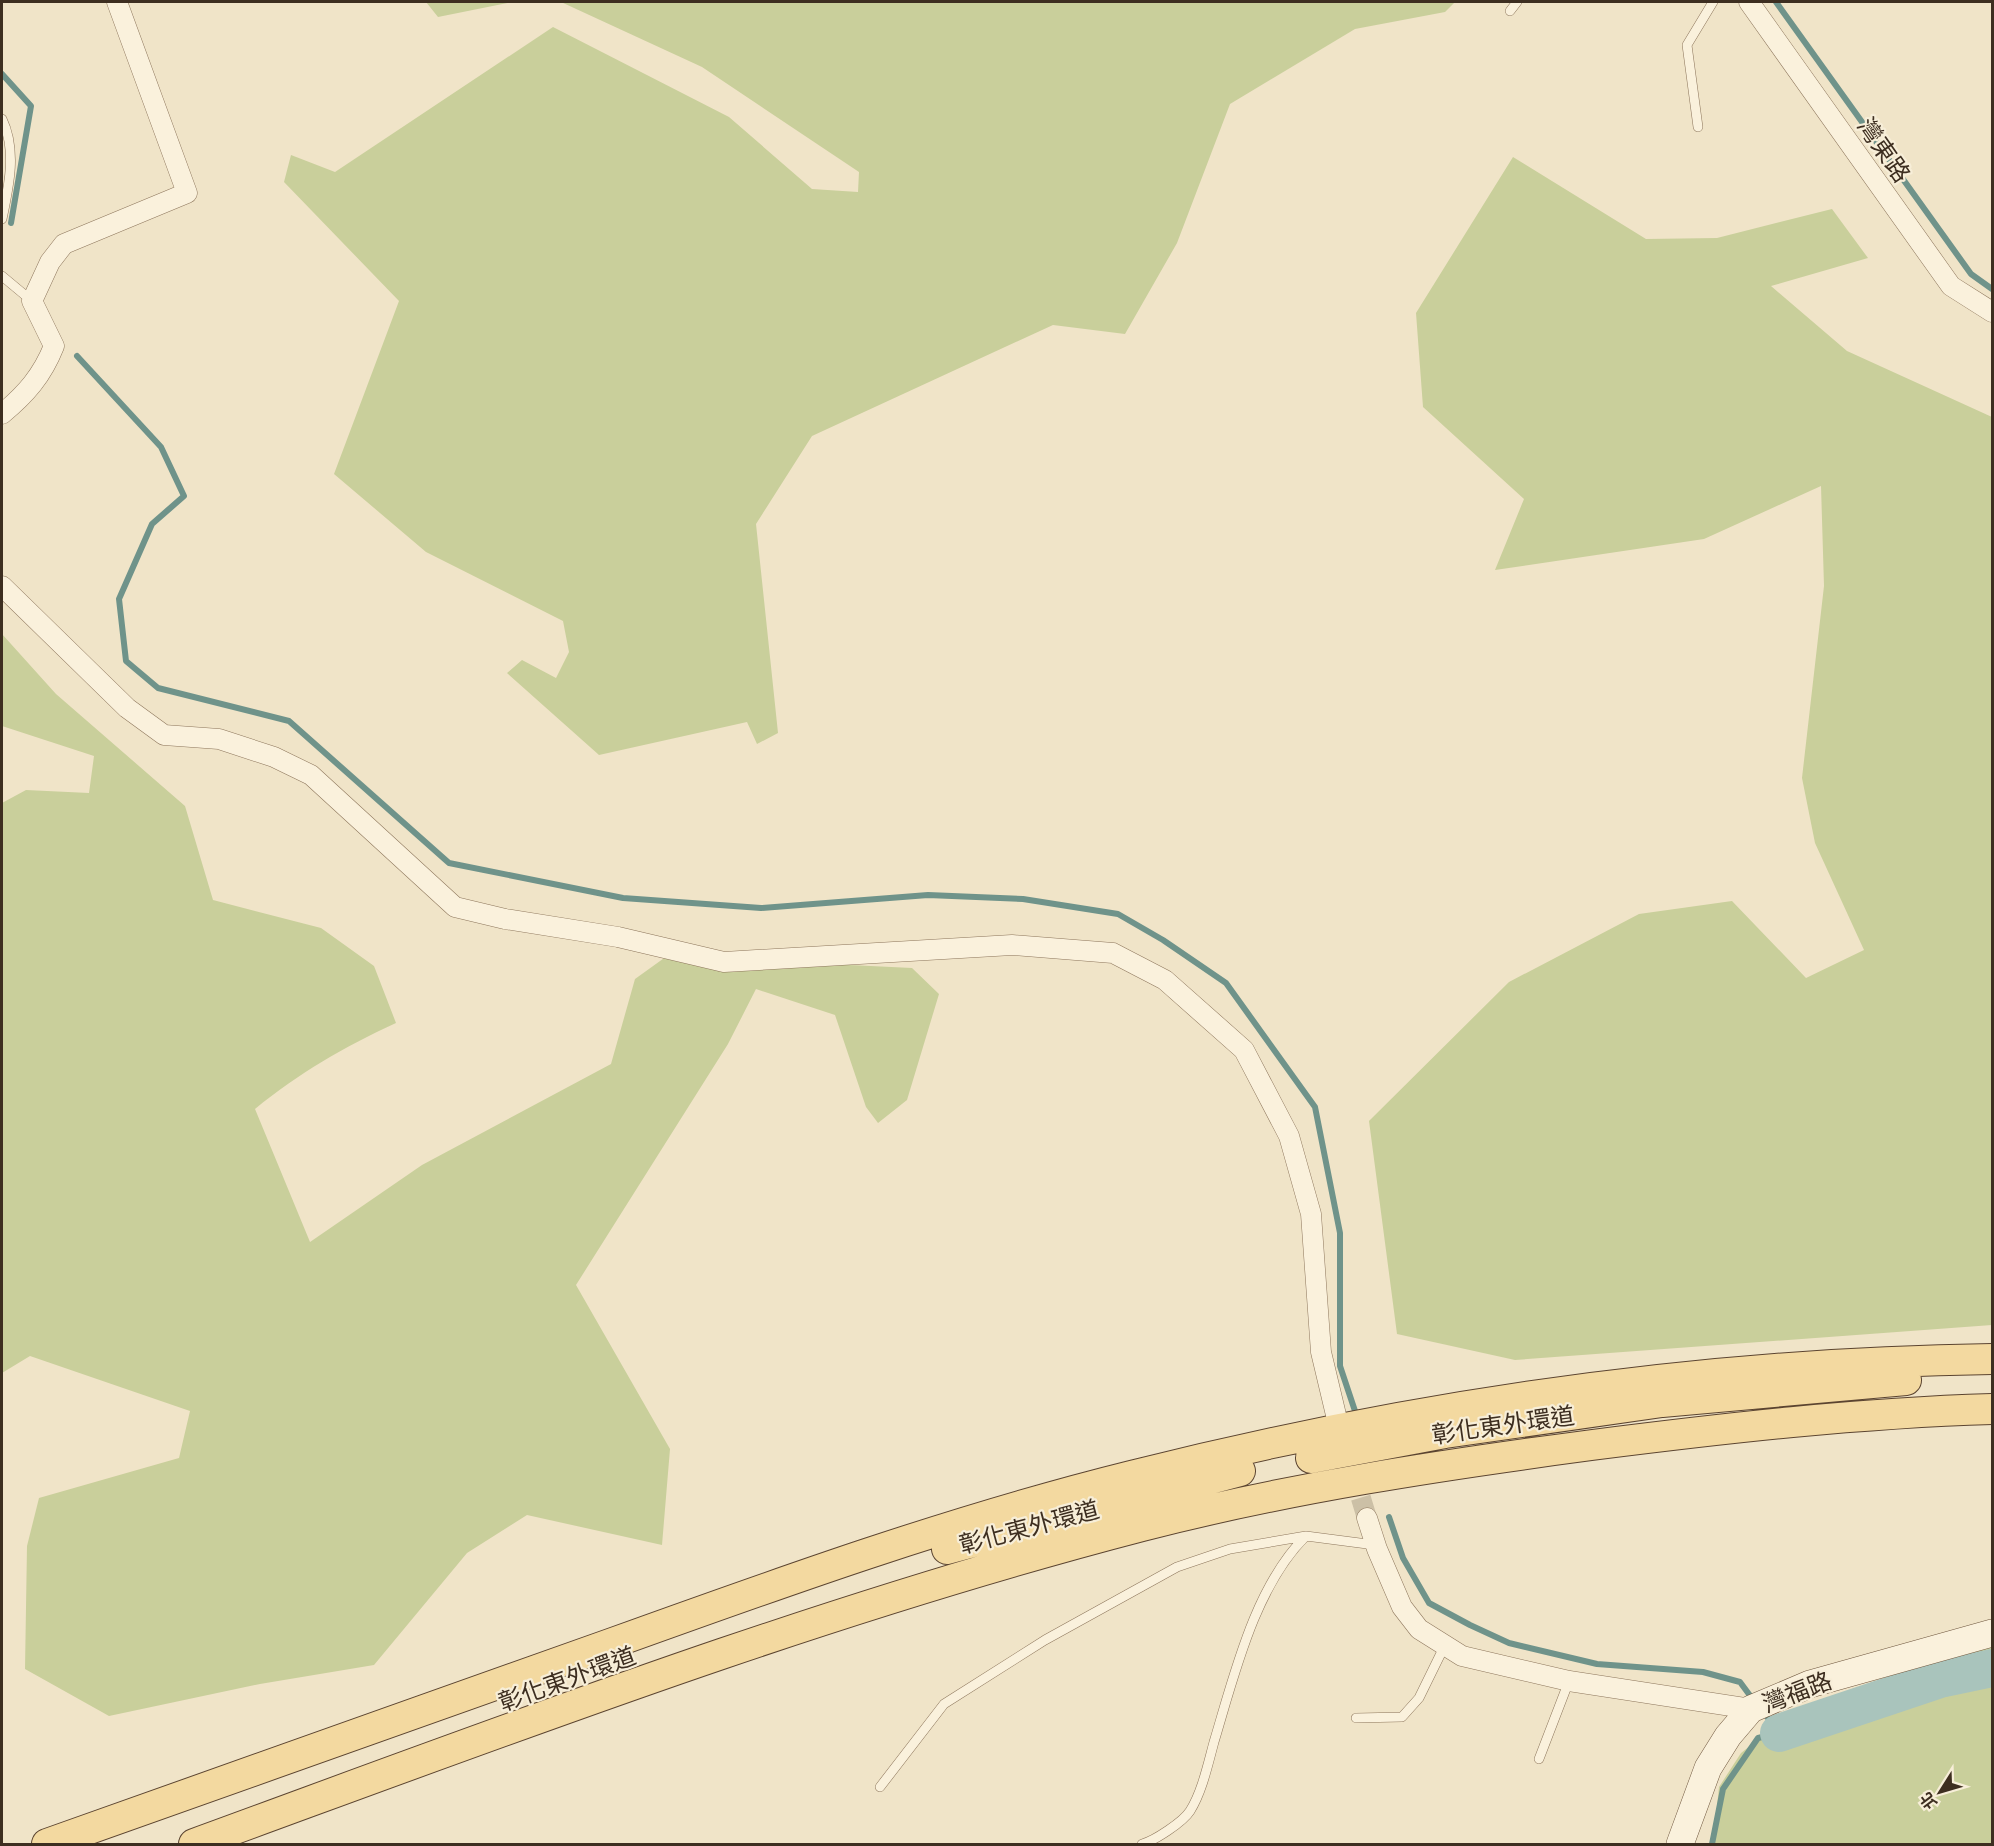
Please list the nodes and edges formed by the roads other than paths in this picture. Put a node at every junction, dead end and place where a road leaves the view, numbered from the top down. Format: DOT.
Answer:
graph roads {
  1 [pos="117,2"];
  2 [pos="1517,2"];
  3 [pos="1713,2"];
  4 [pos="1749,2"];
  5 [pos="1510,11"];
  6 [pos="2,119"];
  7 [pos="1698,128"];
  8 [pos="2,219"];
  9 [pos="2,276"];
  10 [pos="32,301"];
  11 [pos="1992,312"];
  12 [pos="2,414"];
  13 [pos="2,586"];
  14 [pos="1992,1359"];
  15 [pos="1992,1378"];
  16 [pos="1992,1409"];
  17 [pos="1336,1415"];
  18 [pos="1992,1429"];
  19 [pos="1367,1518"];
  20 [pos="1306,1536"];
  21 [pos="1375,1545"];
  22 [pos="1992,1633"];
  23 [pos="1445,1645"];
  24 [pos="1569,1681"];
  25 [pos="1751,1709"];
  26 [pos="1356,1718"];
  27 [pos="1539,1759"];
  28 [pos="880,1787"];
  29 [pos="47,1845"];
  30 [pos="104,1845"];
  31 [pos="194,1845"];
  32 [pos="247,1845"];
  33 [pos="1142,1845"];
  34 [pos="1680,1845"];
  1 -- 10 [label="street"];
  2 -- 5 [label="lane"];
  3 -- 7 [label="lane"];
  4 -- 11 [label="street, 灣東路"];
  6 -- 8 [label="lane"];
  9 -- 10 [label="lane"];
  10 -- 12 [label="street"];
  13 -- 17 [label="street"];
  14 -- 29 [label="main road"];
  15 -- 30 [label="main road, 彰化東外環道"];
  16 -- 31 [label="main road, 彰化東外環道"];
  18 -- 32 [label="main road"];
  19 -- 21 [label="street"];
  20 -- 21 [label="lane"];
  20 -- 28 [label="lane"];
  20 -- 33 [label="lane"];
  21 -- 23 [label="street"];
  22 -- 25 [label="street, 灣福路"];
  23 -- 24 [label="street"];
  23 -- 26 [label="lane"];
  24 -- 25 [label="street"];
  24 -- 27 [label="lane"];
  25 -- 34 [label="street, 灣福路"];
}
